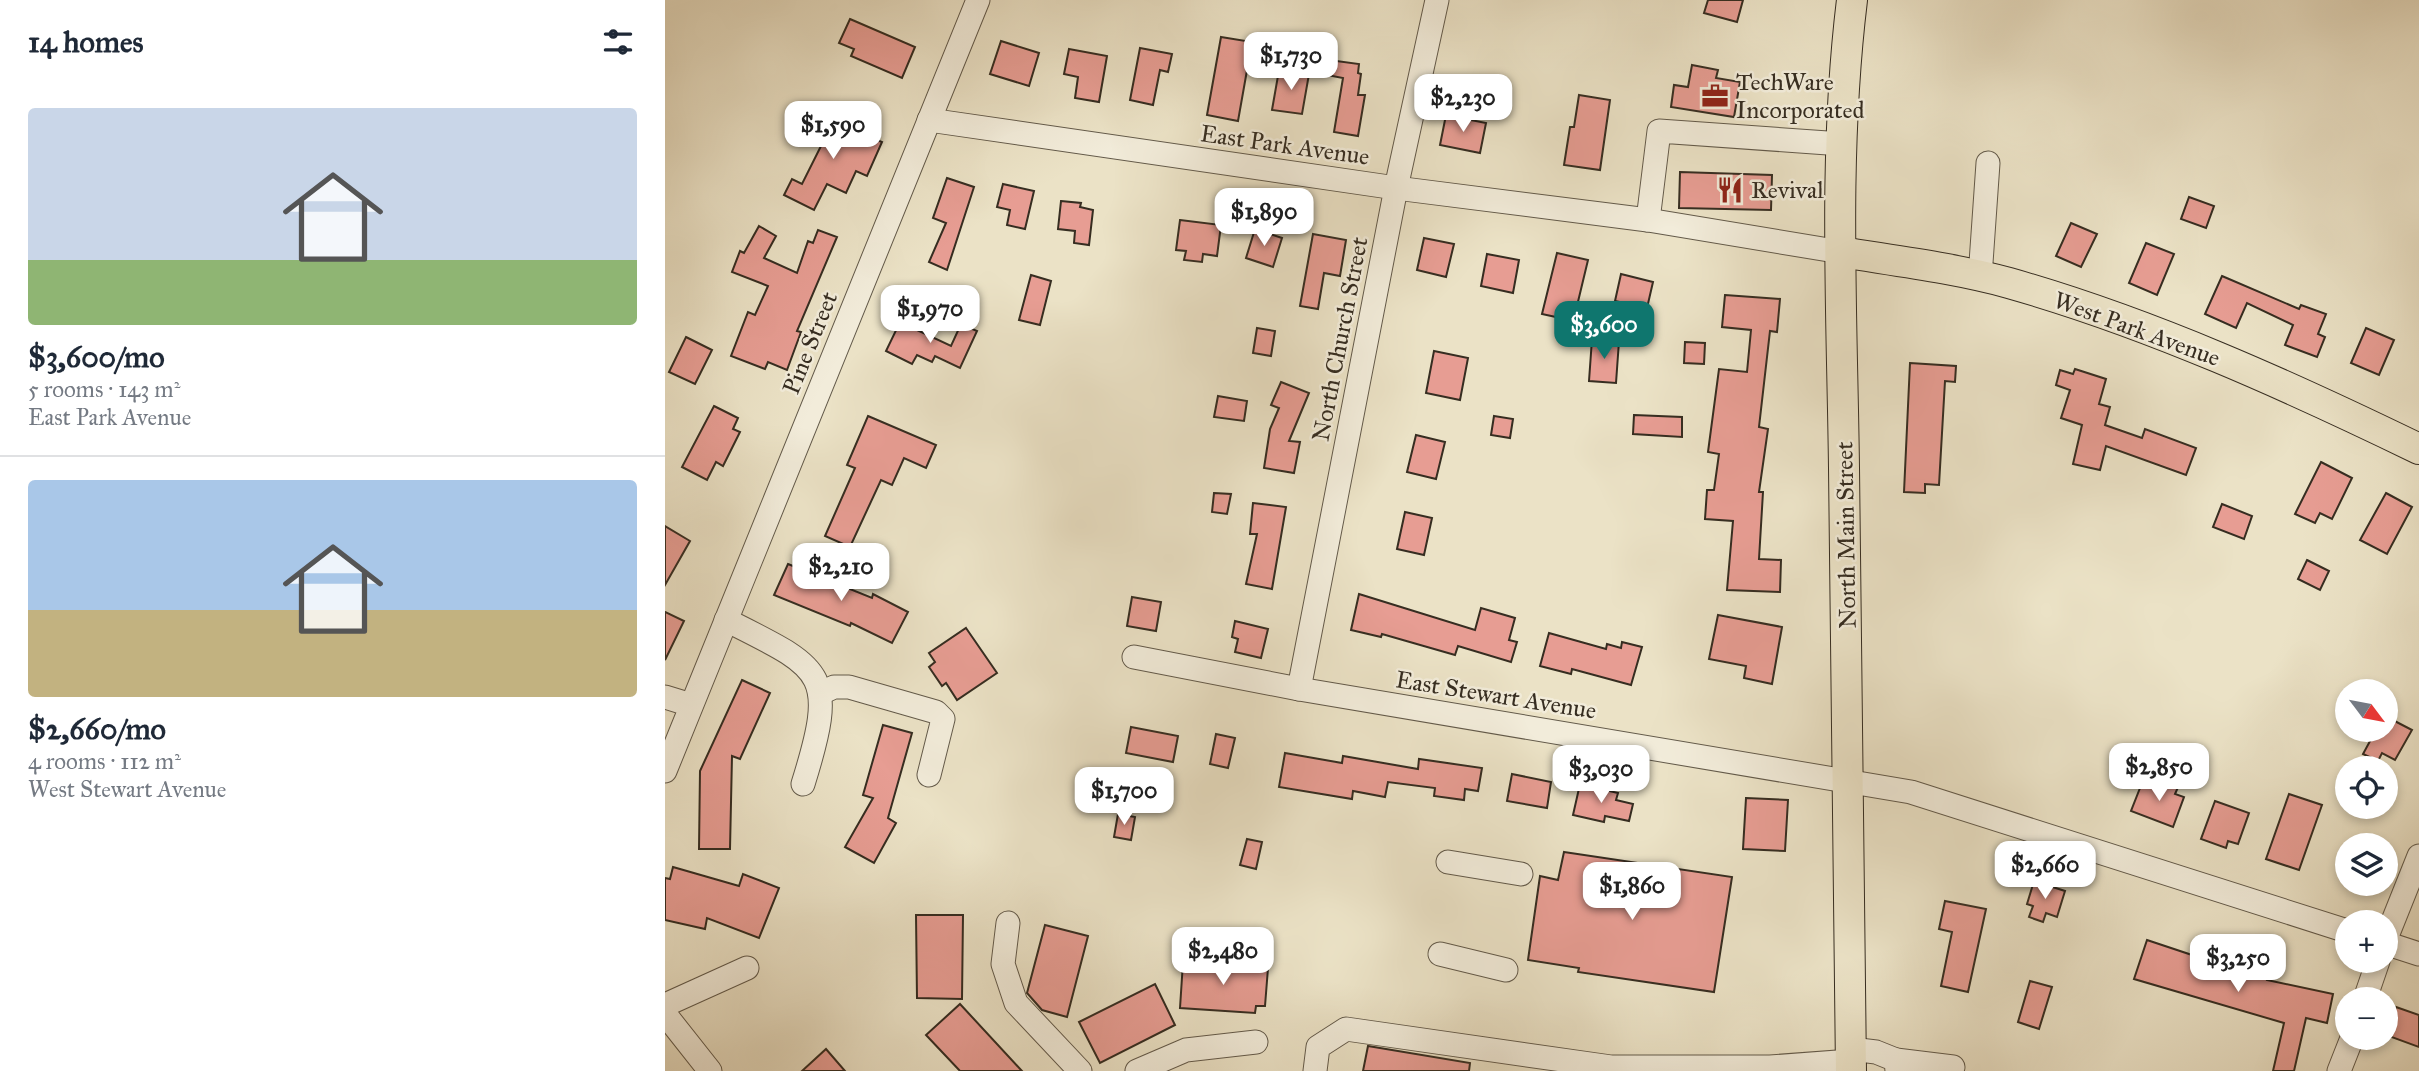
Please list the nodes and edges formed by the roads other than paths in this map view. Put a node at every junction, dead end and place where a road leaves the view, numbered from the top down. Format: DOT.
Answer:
graph roads {
  1 [pos="978,0"];
  2 [pos="1437,0"];
  3 [pos="1852,0"];
  4 [pos="929,120"];
  5 [pos="1842,144"];
  6 [pos="1988,163"];
  7 [pos="1397,188"];
  8 [pos="1648,220"];
  9 [pos="1841,252"];
  10 [pos="1980,277"];
  11 [pos="2419,449"];
  12 [pos="726,620"];
  13 [pos="1134,657"];
  14 [pos="1299,689"];
  15 [pos="821,693"];
  16 [pos="665,697"];
  17 [pos="691,705"];
  18 [pos="665,771"];
  19 [pos="929,775"];
  20 [pos="1850,780"];
  21 [pos="803,784"];
  22 [pos="2419,856"];
  23 [pos="1448,863"];
  24 [pos="1521,874"];
  25 [pos="2398,910"];
  26 [pos="1008,923"];
  27 [pos="2335,927"];
  28 [pos="2398,947"];
  29 [pos="1440,954"];
  30 [pos="2419,954"];
  31 [pos="747,968"];
  32 [pos="1506,970"];
  33 [pos="665,1005"];
  34 [pos="665,1014"];
  35 [pos="1257,1042"];
  36 [pos="2347,1050"];
  37 [pos="1851,1060"];
  38 [pos="1548,1064"];
  39 [pos="1896,1066"];
  40 [pos="1953,1067"];
  41 [pos="1758,1069"];
  42 [pos="710,1071"];
  43 [pos="1080,1071"];
  44 [pos="1137,1071"];
  45 [pos="1315,1071"];
  46 [pos="2339,1071"];
  1 -- 4 [label="street, Pine Street"];
  2 -- 7 [label="street, North Church Street"];
  3 -- 5 [label="main road, North Main Street"];
  4 -- 7 [label="street, East Park Avenue"];
  4 -- 12 [label="street, Pine Street"];
  5 -- 8 [label="street"];
  5 -- 9 [label="main road, North Main Street"];
  6 -- 10 [label="street"];
  7 -- 8 [label="street, East Park Avenue"];
  7 -- 14 [label="street, North Church Street"];
  8 -- 9 [label="street, East Park Avenue"];
  9 -- 10 [label="main road, West Park Avenue"];
  9 -- 20 [label="main road, North Main Street"];
  10 -- 11 [label="main road, West Park Avenue"];
  12 -- 15 [label="street"];
  12 -- 17 [label="street, Pine Street"];
  13 -- 14 [label="street, East Stewart Avenue"];
  14 -- 20 [label="street, East Stewart Avenue"];
  15 -- 19 [label="street"];
  15 -- 21 [label="street"];
  16 -- 17 [label="street"];
  17 -- 18 [label="street, Pine Street"];
  20 -- 27 [label="street, East Stewart Avenue"];
  20 -- 37 [label="main road, North Main Street"];
  22 -- 25 [label="street"];
  23 -- 24 [label="street"];
  26 -- 43 [label="street"];
  28 -- 30 [label="street"];
  29 -- 32 [label="street"];
  31 -- 33 [label="street"];
  34 -- 42 [label="street"];
  35 -- 44 [label="street"];
  36 -- 46 [label="street"];
  37 -- 39 [label="street"];
  37 -- 41 [label="street"];
  38 -- 41 [label="street"];
  38 -- 45 [label="street"];
  39 -- 40 [label="street"];
}
